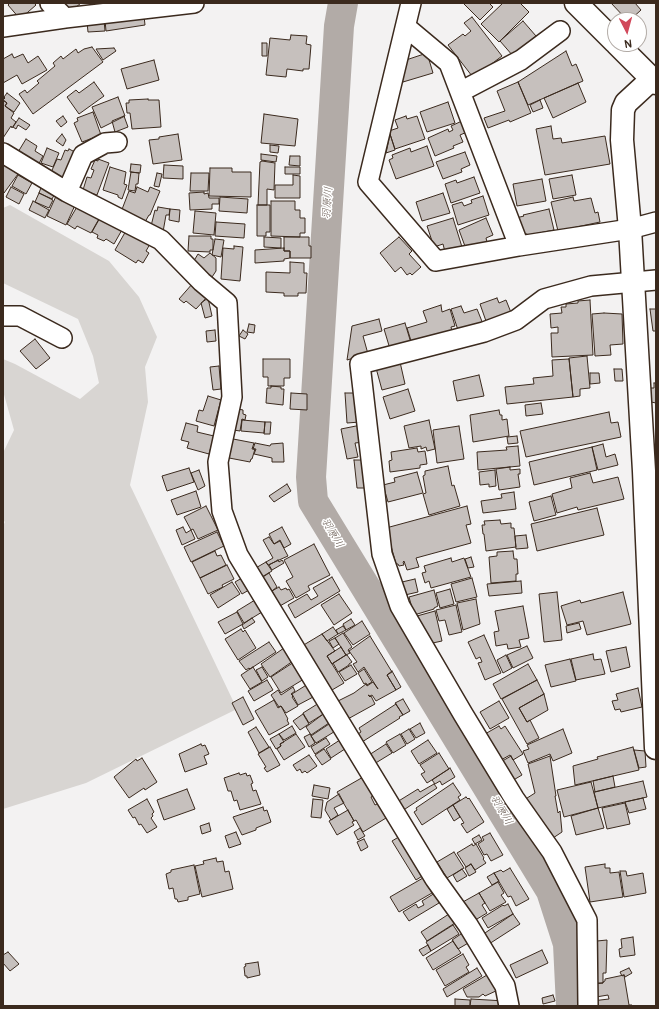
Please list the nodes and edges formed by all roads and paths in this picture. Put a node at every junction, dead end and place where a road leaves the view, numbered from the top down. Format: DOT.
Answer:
graph roads {
  1 [pos="50,3"];
  2 [pos="194,3"];
  3 [pos="411,3"];
  4 [pos="576,3"];
  5 [pos="65,18"];
  6 [pos="3,27"];
  7 [pos="406,27"];
  8 [pos="560,31"];
  9 [pos="607,34"];
  10 [pos="625,52"];
  11 [pos="654,81"];
  12 [pos="460,92"];
  13 [pos="117,142"];
  14 [pos="3,153"];
  15 [pos="67,192"];
  16 [pos="656,222"];
  17 [pos="630,230"];
  18 [pos="519,246"];
  19 [pos="656,280"];
  20 [pos="633,282"];
  21 [pos="3,316"];
  22 [pos="62,338"];
  23 [pos="653,620"];
  24 [pos="656,748"];
  25 [pos="509,1006"];
  26 [pos="588,1006"];
  1 -- 5 [label="street"];
  2 -- 5 [label="street"];
  3 -- 7 [label="street"];
  4 -- 9 [label="street"];
  5 -- 6 [label="street"];
  7 -- 12 [label="street"];
  7 -- 18 [label="street"];
  8 -- 12 [label="street"];
  10 -- 11 [label="street"];
  11 -- 17 [label="street"];
  12 -- 18 [label="street"];
  13 -- 15 [label="street"];
  14 -- 15 [label="street"];
  15 -- 25 [label="street"];
  16 -- 17 [label="street"];
  17 -- 18 [label="street"];
  17 -- 20 [label="street"];
  19 -- 20 [label="street"];
  20 -- 23 [label="street"];
  20 -- 26 [label="street"];
  21 -- 22 [label="street"];
  23 -- 24 [label="street"];
}
